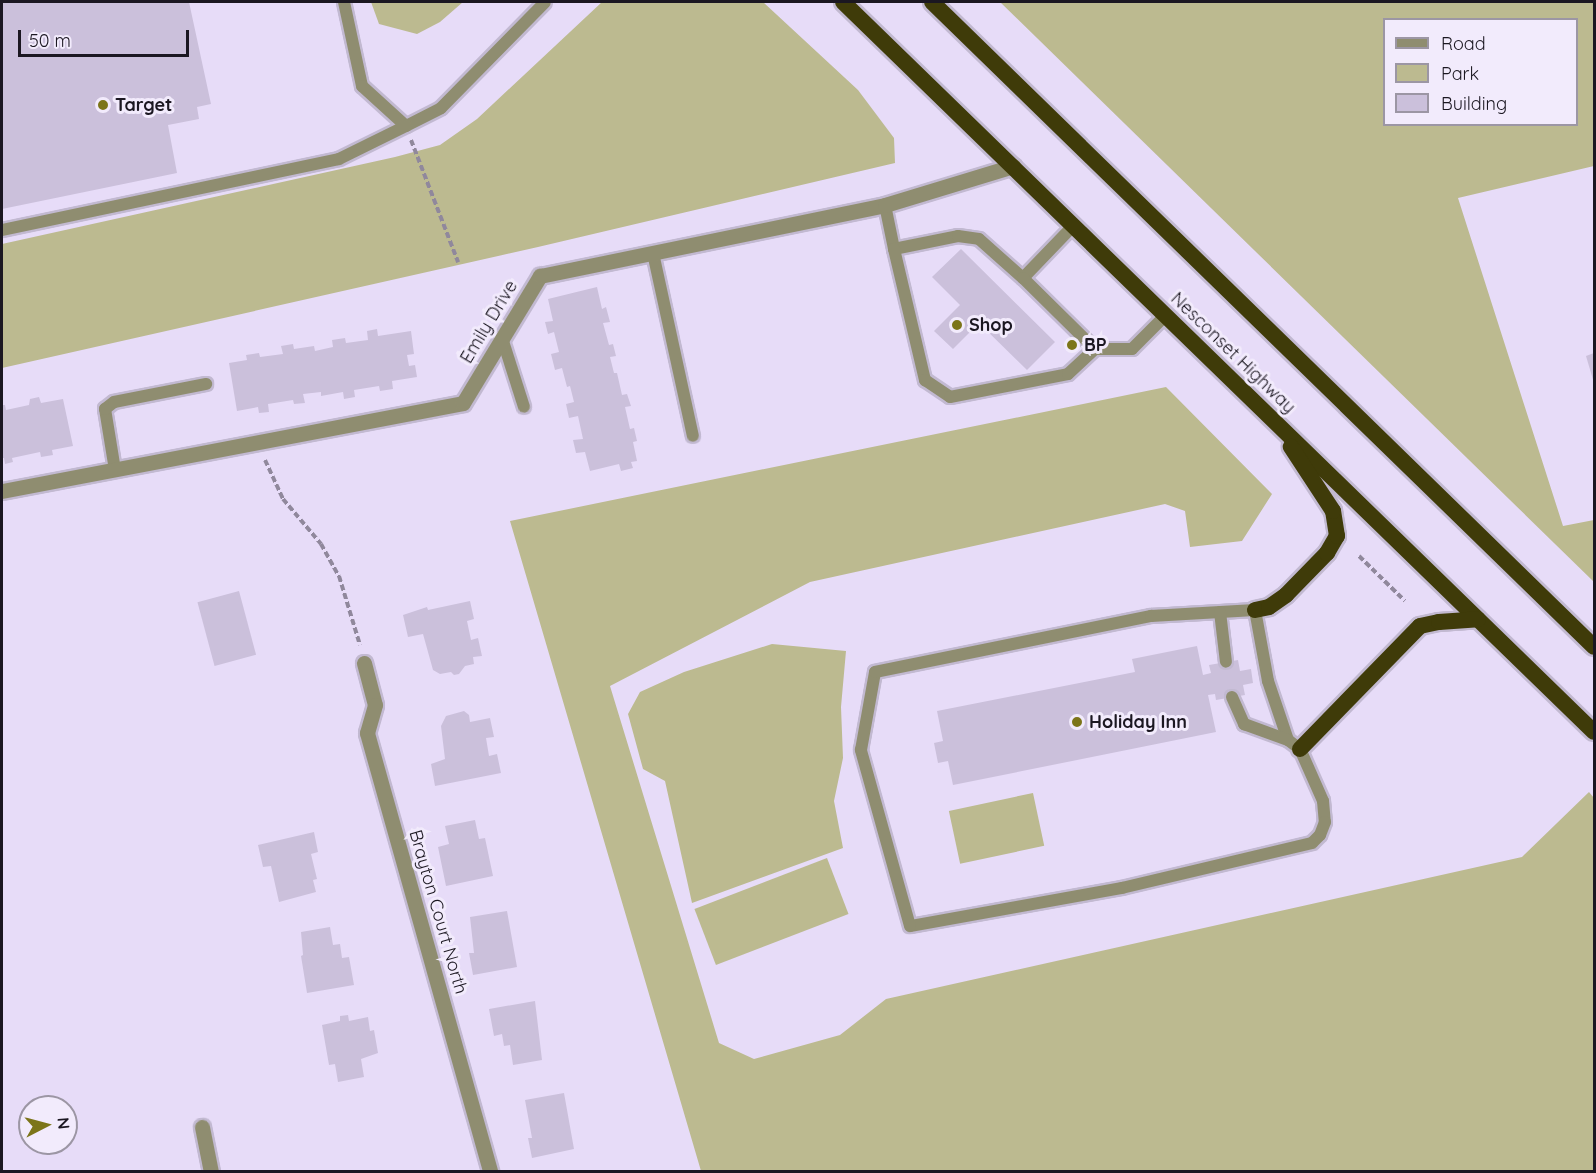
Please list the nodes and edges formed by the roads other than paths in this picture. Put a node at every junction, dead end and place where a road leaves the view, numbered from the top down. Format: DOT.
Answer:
graph roads {
  1 [pos="344,2"];
  2 [pos="545,2"];
  3 [pos="843,2"];
  4 [pos="932,2"];
  5 [pos="406,126"];
  6 [pos="1013,166"];
  7 [pos="885,205"];
  8 [pos="1074,225"];
  9 [pos="2,230"];
  10 [pos="894,249"];
  11 [pos="653,253"];
  12 [pos="1023,278"];
  13 [pos="1166,315"];
  14 [pos="502,338"];
  15 [pos="1095,349"];
  16 [pos="206,384"];
  17 [pos="524,407"];
  18 [pos="1275,421"];
  19 [pos="693,436"];
  20 [pos="115,470"];
  21 [pos="2,491"];
  22 [pos="1255,610"];
  23 [pos="1220,612"];
  24 [pos="1478,619"];
  25 [pos="1594,647"];
  26 [pos="1226,662"];
  27 [pos="364,663"];
  28 [pos="1232,697"];
  29 [pos="1594,732"];
  30 [pos="1294,745"];
  31 [pos="202,1127"];
  32 [pos="211,1172"];
  33 [pos="490,1172"];
  1 -- 5 [label="lane"];
  2 -- 5 [label="lane"];
  3 -- 6 [label="highway, Nesconset Highway"];
  4 -- 25 [label="highway"];
  5 -- 9 [label="lane"];
  6 -- 7 [label="street, Emily Drive"];
  6 -- 8 [label="highway, Nesconset Highway"];
  7 -- 10 [label="lane"];
  7 -- 11 [label="street, Emily Drive"];
  8 -- 12 [label="lane"];
  8 -- 13 [label="highway, Nesconset Highway"];
  10 -- 12 [label="lane"];
  10 -- 15 [label="lane"];
  11 -- 14 [label="street, Emily Drive"];
  11 -- 19 [label="lane"];
  12 -- 15 [label="lane"];
  13 -- 15 [label="lane"];
  13 -- 18 [label="highway, Nesconset Highway"];
  14 -- 17 [label="lane"];
  14 -- 20 [label="street, Emily Drive"];
  16 -- 20 [label="lane"];
  18 -- 22 [label="highway"];
  18 -- 24 [label="highway, Nesconset Highway"];
  20 -- 21 [label="street, Emily Drive"];
  22 -- 23 [label="lane"];
  22 -- 30 [label="lane"];
  23 -- 26 [label="lane"];
  23 -- 30 [label="lane"];
  24 -- 29 [label="highway, Nesconset Highway"];
  24 -- 30 [label="highway"];
  27 -- 33 [label="street, Brayton Court North"];
  28 -- 30 [label="lane"];
  31 -- 32 [label="street"];
}
